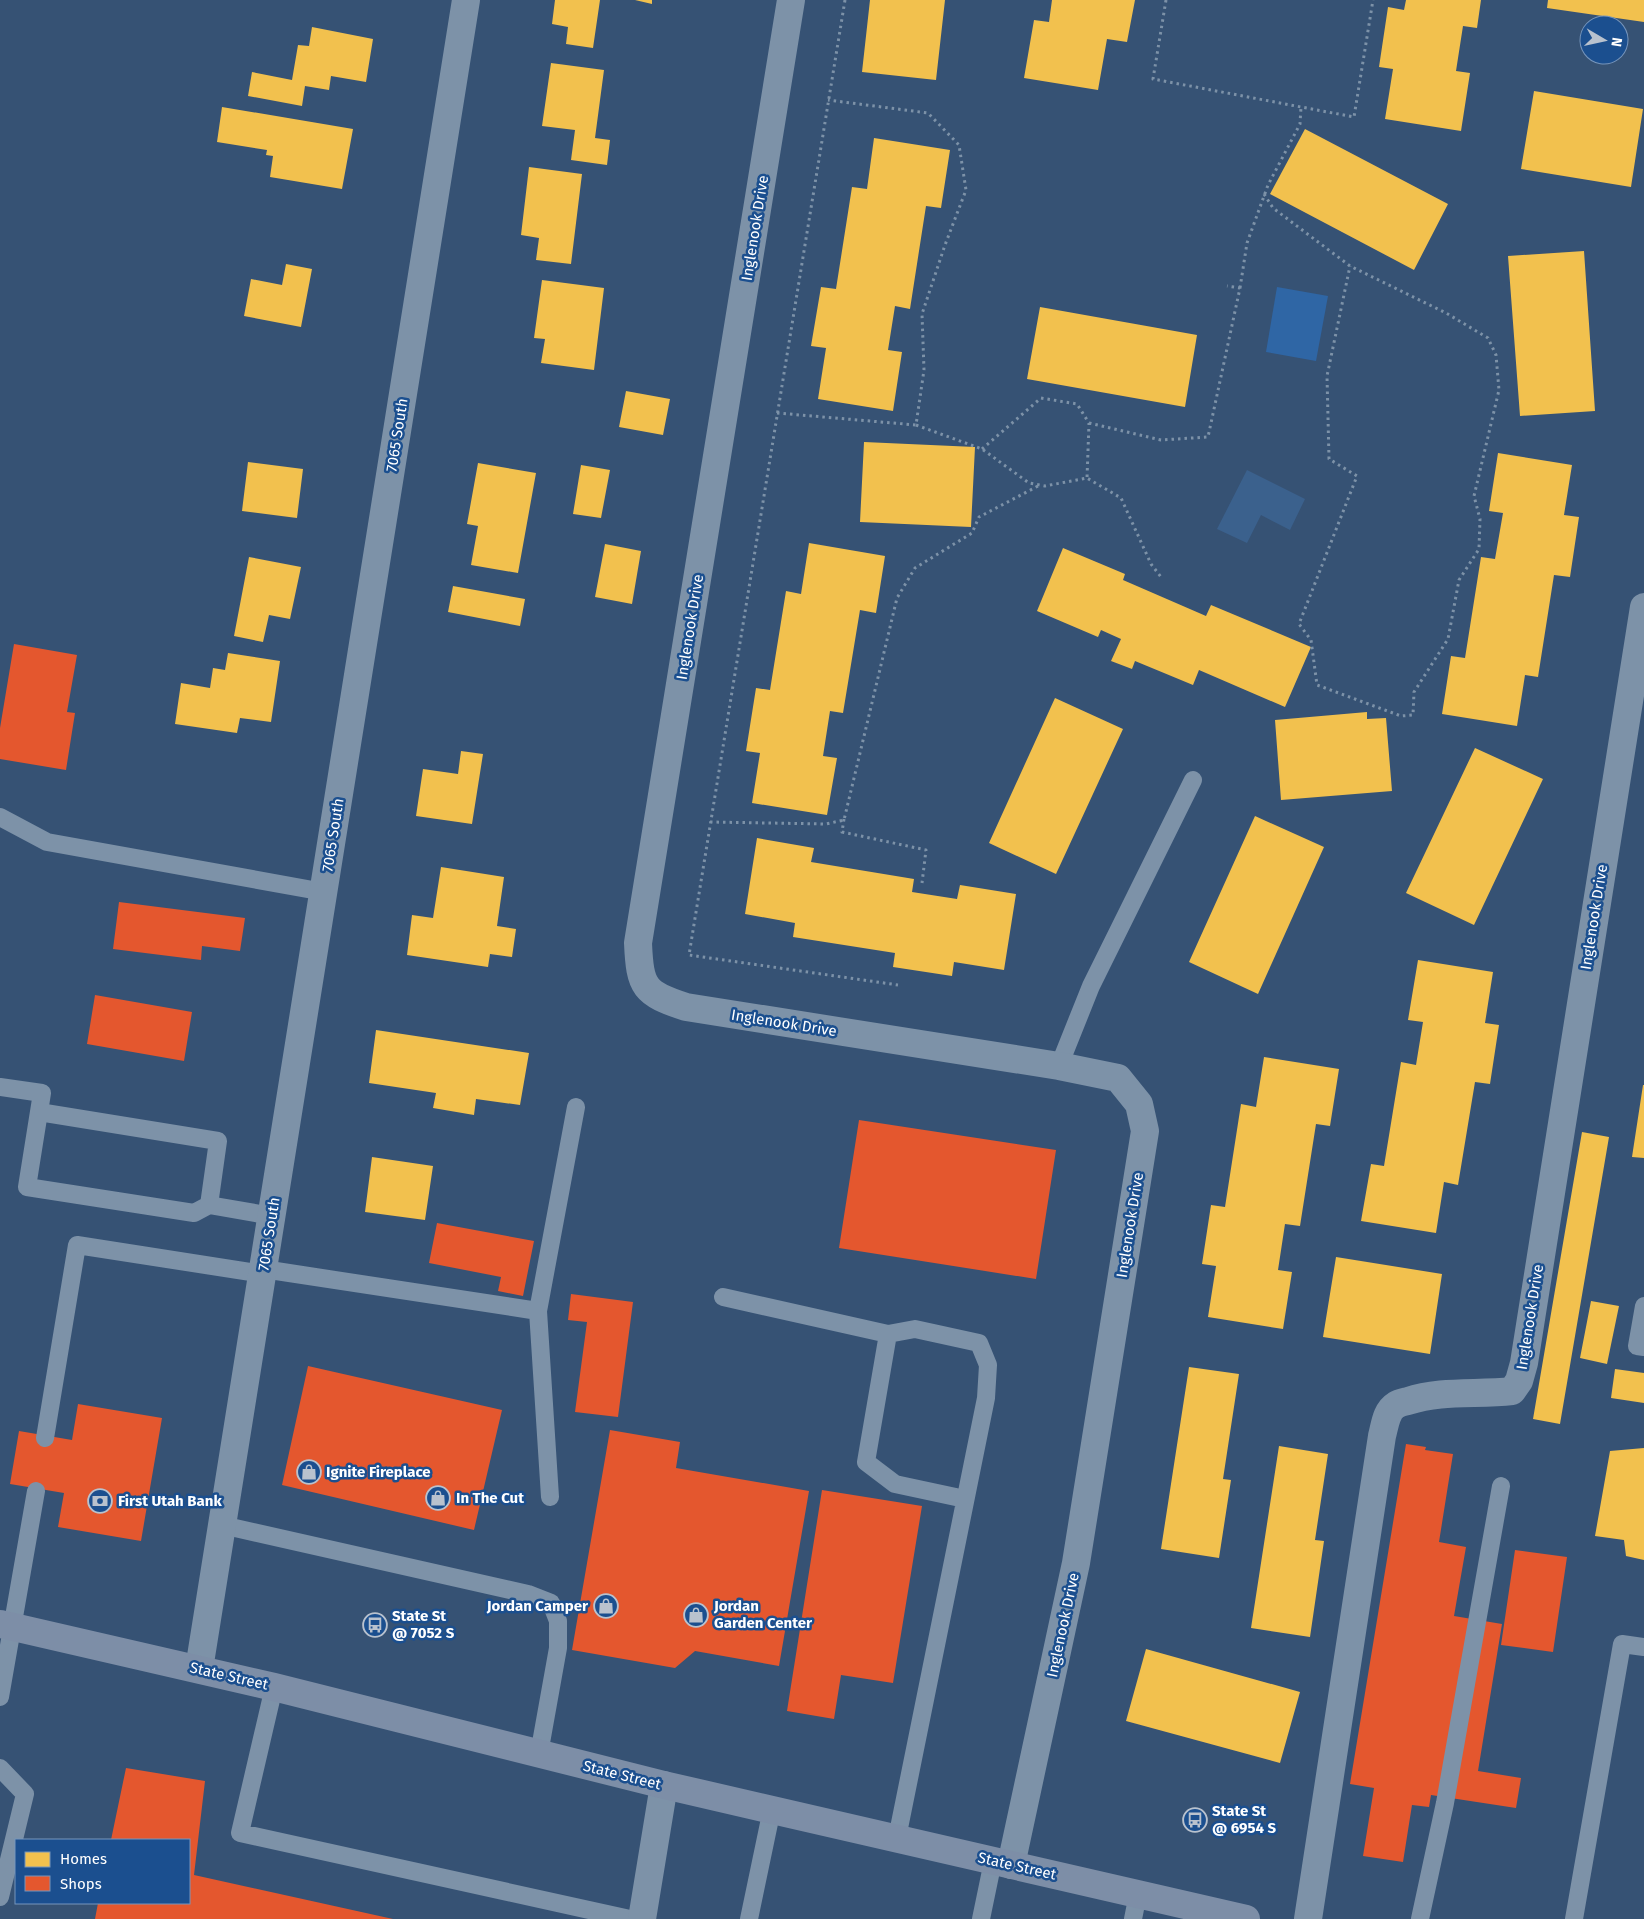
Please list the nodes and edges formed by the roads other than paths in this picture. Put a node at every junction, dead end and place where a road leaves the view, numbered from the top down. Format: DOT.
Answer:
graph roads {
  1 [pos="466,0"];
  2 [pos="791,0"];
  3 [pos="1644,607"];
  4 [pos="1193,780"];
  5 [pos="0,817"];
  6 [pos="324,892"];
  7 [pos="1059,1066"];
  8 [pos="0,1086"];
  9 [pos="576,1107"];
  10 [pos="39,1112"];
  11 [pos="209,1205"];
  12 [pos="272,1216"];
  13 [pos="263,1272"];
  14 [pos="723,1297"];
  15 [pos="1644,1306"];
  16 [pos="538,1311"];
  17 [pos="888,1334"];
  18 [pos="1644,1347"];
  19 [pos="44,1438"];
  20 [pos="1501,1486"];
  21 [pos="36,1491"];
  22 [pos="550,1497"];
  23 [pos="965,1499"];
  24 [pos="222,1524"];
  25 [pos="7,1625"];
  26 [pos="1644,1647"];
  27 [pos="199,1669"];
  28 [pos="274,1687"];
  29 [pos="0,1697"];
  30 [pos="539,1754"];
  31 [pos="0,1768"];
  32 [pos="664,1785"];
  33 [pos="772,1809"];
  34 [pos="897,1838"];
  35 [pos="1002,1863"];
  36 [pos="0,1897"];
  37 [pos="1136,1906"];
  38 [pos="1191,1913"];
  39 [pos="630,1919"];
  40 [pos="642,1919"];
  41 [pos="749,1919"];
  42 [pos="981,1919"];
  43 [pos="1246,1919"];
  44 [pos="1308,1919"];
  45 [pos="1420,1919"];
  46 [pos="1574,1919"];
  1 -- 6 [label="street, 7065 South"];
  2 -- 7 [label="street, Inglenook Drive"];
  3 -- 44 [label="street, Inglenook Drive"];
  4 -- 7 [label="lane"];
  5 -- 6 [label="lane"];
  6 -- 12 [label="street, 7065 South"];
  7 -- 35 [label="street, Inglenook Drive"];
  8 -- 10 [label="lane"];
  9 -- 16 [label="lane"];
  10 -- 11 [label="lane"];
  10 -- 11 [label="lane"];
  11 -- 12 [label="lane"];
  12 -- 13 [label="street, 7065 South"];
  13 -- 16 [label="lane"];
  13 -- 19 [label="lane"];
  13 -- 24 [label="street, 7065 South"];
  14 -- 17 [label="lane"];
  15 -- 18 [label="lane"];
  16 -- 22 [label="lane"];
  17 -- 23 [label="lane"];
  17 -- 23 [label="lane"];
  20 -- 45 [label="lane"];
  21 -- 25 [label="lane"];
  23 -- 34 [label="lane"];
  24 -- 27 [label="street, 7065 South"];
  24 -- 30 [label="lane"];
  25 -- 27 [label="main road, State Street"];
  25 -- 29 [label="lane"];
  26 -- 46 [label="lane"];
  27 -- 28 [label="main road, State Street"];
  28 -- 30 [label="main road, State Street"];
  28 -- 39 [label="lane"];
  30 -- 32 [label="main road, State Street"];
  31 -- 36 [label="lane"];
  32 -- 33 [label="main road, State Street"];
  32 -- 40 [label="street"];
  33 -- 34 [label="main road, State Street"];
  33 -- 41 [label="lane"];
  34 -- 35 [label="main road, State Street"];
  35 -- 37 [label="main road, State Street"];
  35 -- 42 [label="lane"];
  37 -- 38 [label="main road, State Street"];
  38 -- 43 [label="main road, State Street"];
}
